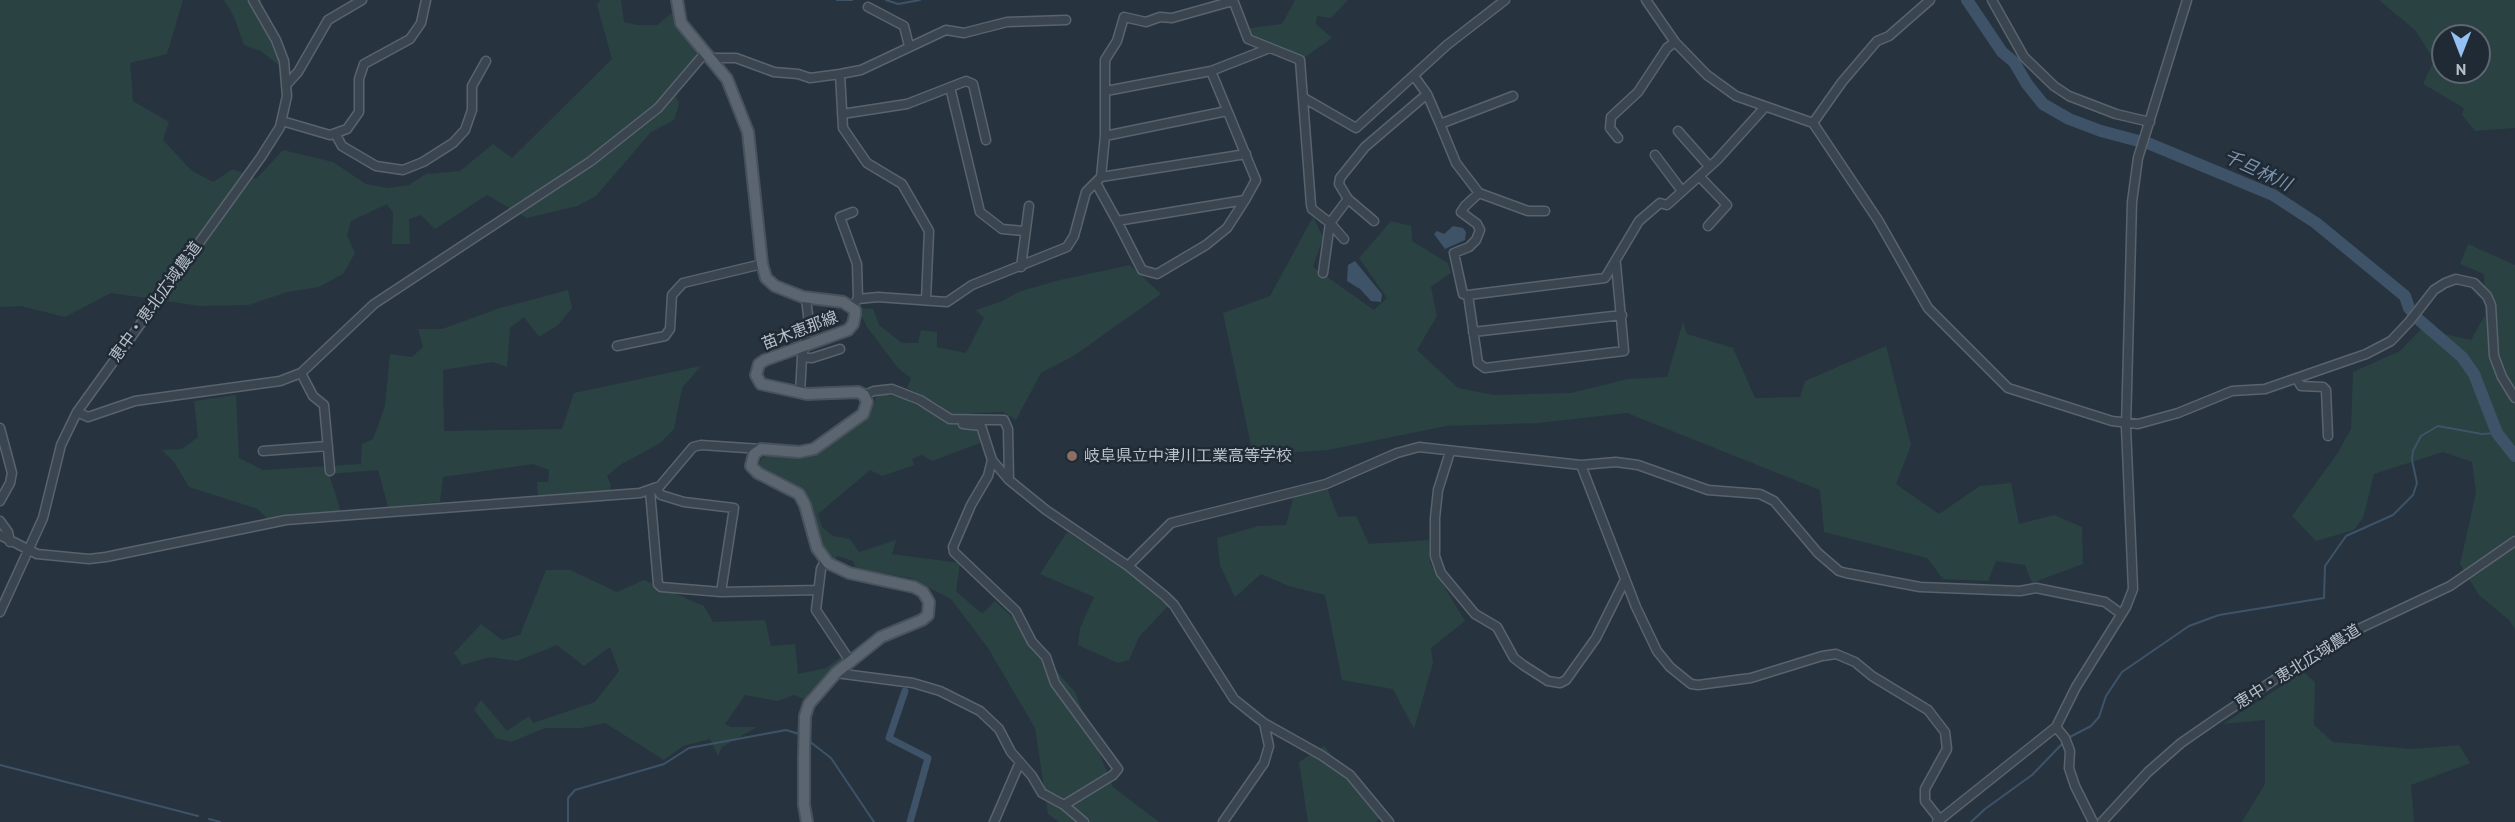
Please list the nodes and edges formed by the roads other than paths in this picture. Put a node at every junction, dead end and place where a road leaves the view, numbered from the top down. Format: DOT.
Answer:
graph roads {
  1 [pos="253,0"];
  2 [pos="362,0"];
  3 [pos="426,0"];
  4 [pos="677,0"];
  5 [pos="1233,0"];
  6 [pos="1505,0"];
  7 [pos="1646,0"];
  8 [pos="1930,0"];
  9 [pos="1992,0"];
  10 [pos="2187,0"];
  11 [pos="868,8"];
  12 [pos="1066,20"];
  13 [pos="1675,42"];
  14 [pos="909,46"];
  15 [pos="1270,48"];
  16 [pos="707,56"];
  17 [pos="486,61"];
  18 [pos="1211,71"];
  19 [pos="840,74"];
  20 [pos="1414,76"];
  21 [pos="288,84"];
  22 [pos="950,87"];
  23 [pos="1106,92"];
  24 [pos="1427,94"];
  25 [pos="1513,96"];
  26 [pos="1304,98"];
  27 [pos="1765,107"];
  28 [pos="1227,111"];
  29 [pos="842,114"];
  30 [pos="282,121"];
  31 [pos="1813,123"];
  32 [pos="1440,124"];
  33 [pos="2149,125"];
  34 [pos="1678,131"];
  35 [pos="336,135"];
  36 [pos="1105,136"];
  37 [pos="1618,138"];
  38 [pos="986,140"];
  39 [pos="1246,154"];
  40 [pos="1655,155"];
  41 [pos="1709,166"];
  42 [pos="1699,176"];
  43 [pos="1098,180"];
  44 [pos="1682,191"];
  45 [pos="1479,193"];
  46 [pos="1348,199"];
  47 [pos="1245,200"];
  48 [pos="1029,207"];
  49 [pos="1545,211"];
  50 [pos="853,212"];
  51 [pos="1117,221"];
  52 [pos="1374,221"];
  53 [pos="1330,223"];
  54 [pos="1708,226"];
  55 [pos="1024,231"];
  56 [pos="1344,239"];
  57 [pos="762,264"];
  58 [pos="1616,264"];
  59 [pos="1021,267"];
  60 [pos="1323,273"];
  61 [pos="1468,295"];
  62 [pos="806,298"];
  63 [pos="926,300"];
  64 [pos="855,303"];
  65 [pos="1622,315"];
  66 [pos="1473,332"];
  67 [pos="617,346"];
  68 [pos="840,349"];
  69 [pos="803,352"];
  70 [pos="301,373"];
  71 [pos="2296,379"];
  72 [pos="800,393"];
  73 [pos="864,395"];
  74 [pos="2515,398"];
  75 [pos="77,412"];
  76 [pos="950,419"];
  77 [pos="2126,422"];
  78 [pos="0,428"];
  79 [pos="2328,436"];
  80 [pos="328,446"];
  81 [pos="761,449"];
  82 [pos="263,451"];
  83 [pos="1450,452"];
  84 [pos="992,460"];
  85 [pos="1581,465"];
  86 [pos="330,471"];
  87 [pos="1009,480"];
  88 [pos="653,490"];
  89 [pos="0,501"];
  90 [pos="0,521"];
  91 [pos="0,535"];
  92 [pos="2515,541"];
  93 [pos="10,542"];
  94 [pos="27,550"];
  95 [pos="825,561"];
  96 [pos="1128,566"];
  97 [pos="1625,580"];
  98 [pos="818,590"];
  99 [pos="721,592"];
  100 [pos="0,612"];
  101 [pos="2120,613"];
  102 [pos="850,661"];
  103 [pos="836,673"];
  104 [pos="1264,723"];
  105 [pos="2056,727"];
  106 [pos="1020,762"];
  107 [pos="1064,805"];
  108 [pos="1939,821"];
  109 [pos="807,822"];
  110 [pos="994,822"];
  111 [pos="1084,822"];
  112 [pos="1223,822"];
  113 [pos="1389,822"];
  114 [pos="2092,822"];
  115 [pos="2102,822"];
  1 -- 21 [label="street, 恵中・恵北広域農道"];
  2 -- 21 [label="street"];
  3 -- 35 [label="street"];
  4 -- 16 [label="main road, 苗木恵那線"];
  5 -- 15 [label="street"];
  5 -- 23 [label="street"];
  6 -- 20 [label="street"];
  7 -- 13 [label="street"];
  8 -- 31 [label="street"];
  9 -- 33 [label="street"];
  10 -- 33 [label="street"];
  11 -- 14 [label="street"];
  12 -- 14 [label="street"];
  13 -- 27 [label="street"];
  13 -- 37 [label="street"];
  14 -- 19 [label="street"];
  15 -- 18 [label="street"];
  15 -- 26 [label="street"];
  16 -- 19 [label="street"];
  16 -- 57 [label="main road, 苗木恵那線"];
  16 -- 70 [label="street"];
  17 -- 35 [label="street"];
  18 -- 23 [label="street"];
  18 -- 28 [label="street"];
  19 -- 29 [label="street"];
  20 -- 24 [label="street"];
  20 -- 26 [label="street"];
  21 -- 30 [label="street, 恵中・恵北広域農道"];
  22 -- 29 [label="street"];
  22 -- 38 [label="street"];
  22 -- 55 [label="street"];
  23 -- 36 [label="street"];
  24 -- 32 [label="street"];
  24 -- 46 [label="street"];
  25 -- 32 [label="street"];
  26 -- 53 [label="street"];
  27 -- 31 [label="street"];
  27 -- 41 [label="street"];
  28 -- 36 [label="street"];
  28 -- 39 [label="street"];
  29 -- 63 [label="street"];
  30 -- 35 [label="street"];
  30 -- 75 [label="street, 恵中・恵北広域農道"];
  31 -- 77 [label="street"];
  32 -- 45 [label="street"];
  33 -- 77 [label="street"];
  34 -- 41 [label="street"];
  36 -- 43 [label="street"];
  39 -- 43 [label="street"];
  39 -- 47 [label="street"];
  40 -- 44 [label="street"];
  41 -- 42 [label="street"];
  42 -- 44 [label="street"];
  42 -- 54 [label="street"];
  43 -- 51 [label="street"];
  43 -- 59 [label="street"];
  44 -- 58 [label="street"];
  45 -- 49 [label="street"];
  45 -- 61 [label="street"];
  46 -- 52 [label="street"];
  46 -- 53 [label="street"];
  47 -- 51 [label="street"];
  47 -- 51 [label="street"];
  48 -- 55 [label="street"];
  50 -- 64 [label="street"];
  53 -- 56 [label="street"];
  53 -- 60 [label="street"];
  55 -- 59 [label="street"];
  57 -- 62 [label="main road, 苗木恵那線"];
  57 -- 67 [label="street"];
  58 -- 61 [label="street"];
  58 -- 65 [label="street"];
  59 -- 63 [label="street"];
  61 -- 66 [label="street"];
  62 -- 64 [label="main road, 苗木恵那線"];
  62 -- 69 [label="street"];
  63 -- 64 [label="street"];
  64 -- 69 [label="main road, 苗木恵那線"];
  65 -- 66 [label="street"];
  65 -- 66 [label="street"];
  68 -- 69 [label="street"];
  69 -- 72 [label="street"];
  69 -- 72 [label="main road, 苗木恵那線"];
  70 -- 75 [label="street"];
  70 -- 80 [label="street"];
  71 -- 74 [label="street"];
  71 -- 77 [label="street"];
  71 -- 79 [label="street"];
  72 -- 73 [label="main road, 苗木恵那線"];
  73 -- 76 [label="street"];
  73 -- 81 [label="main road"];
  75 -- 94 [label="street, 恵中・恵北広域農道"];
  76 -- 84 [label="street"];
  76 -- 87 [label="street"];
  77 -- 101 [label="street"];
  78 -- 89 [label="street"];
  80 -- 82 [label="street"];
  80 -- 86 [label="street"];
  81 -- 88 [label="street"];
  81 -- 95 [label="main road"];
  83 -- 85 [label="street"];
  83 -- 96 [label="street"];
  83 -- 97 [label="street"];
  84 -- 87 [label="street"];
  84 -- 107 [label="street"];
  85 -- 97 [label="street"];
  85 -- 101 [label="street"];
  87 -- 96 [label="street"];
  88 -- 94 [label="street"];
  88 -- 99 [label="street"];
  88 -- 99 [label="street"];
  90 -- 93 [label="street"];
  91 -- 93 [label="street"];
  92 -- 115 [label="street, 恵中・恵北広域農道"];
  93 -- 94 [label="street"];
  94 -- 100 [label="street, 恵中・恵北広域農道"];
  95 -- 98 [label="street"];
  95 -- 102 [label="main road"];
  96 -- 104 [label="street"];
  97 -- 108 [label="street"];
  98 -- 99 [label="street"];
  98 -- 102 [label="street"];
  101 -- 105 [label="street"];
  102 -- 103 [label="main road"];
  103 -- 106 [label="street"];
  103 -- 109 [label="main road"];
  104 -- 112 [label="street"];
  104 -- 113 [label="street"];
  105 -- 108 [label="street"];
  105 -- 114 [label="street"];
  106 -- 107 [label="street"];
  106 -- 110 [label="street"];
  107 -- 111 [label="street"];
}
